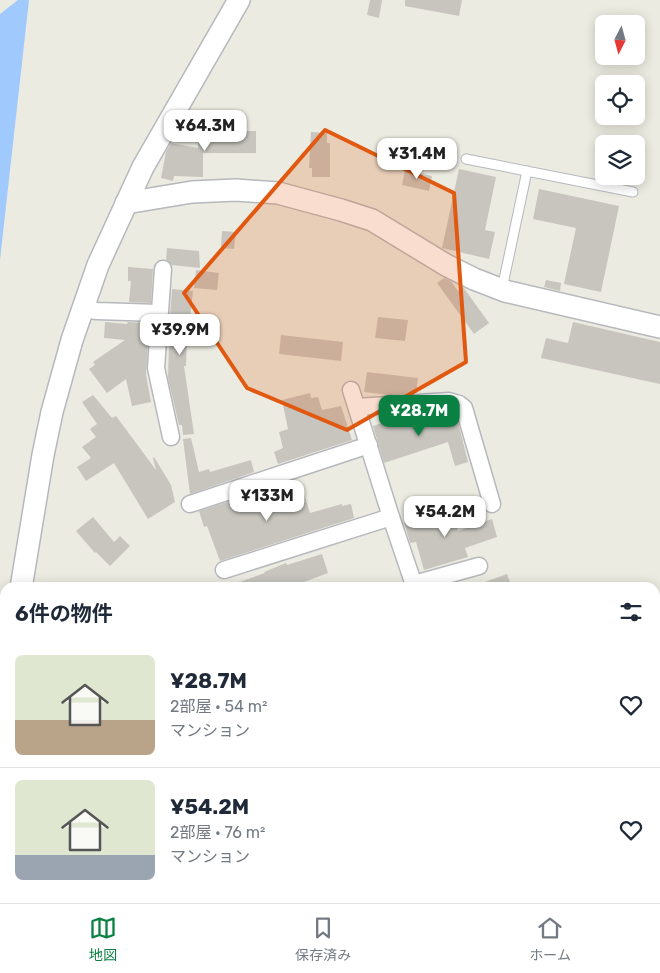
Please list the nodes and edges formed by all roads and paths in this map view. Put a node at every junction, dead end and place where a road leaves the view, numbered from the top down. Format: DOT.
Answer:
graph roads {
  1 [pos="239,0"];
  2 [pos="466,159"];
  3 [pos="527,171"];
  4 [pos="633,192"];
  5 [pos="126,203"];
  6 [pos="163,269"];
  7 [pos="502,289"];
  8 [pos="83,309"];
  9 [pos="159,312"];
  10 [pos="660,327"];
  11 [pos="351,390"];
  12 [pos="357,407"];
  13 [pos="171,437"];
  14 [pos="369,445"];
  15 [pos="190,504"];
  16 [pos="492,504"];
  17 [pos="391,517"];
  18 [pos="479,566"];
  19 [pos="224,570"];
  20 [pos="22,582"];
  21 [pos="413,582"];
  22 [pos="427,582"];
  1 -- 5 [label="street"];
  2 -- 3 [label="lane"];
  3 -- 4 [label="lane"];
  3 -- 7 [label="lane"];
  5 -- 7 [label="street"];
  5 -- 8 [label="street"];
  6 -- 9 [label="street"];
  7 -- 10 [label="street"];
  8 -- 9 [label="street"];
  8 -- 20 [label="street"];
  9 -- 13 [label="street"];
  11 -- 12 [label="street"];
  12 -- 14 [label="street"];
  12 -- 16 [label="street"];
  14 -- 15 [label="street"];
  14 -- 17 [label="street"];
  17 -- 19 [label="street"];
  17 -- 21 [label="street"];
  18 -- 22 [label="street"];
}
